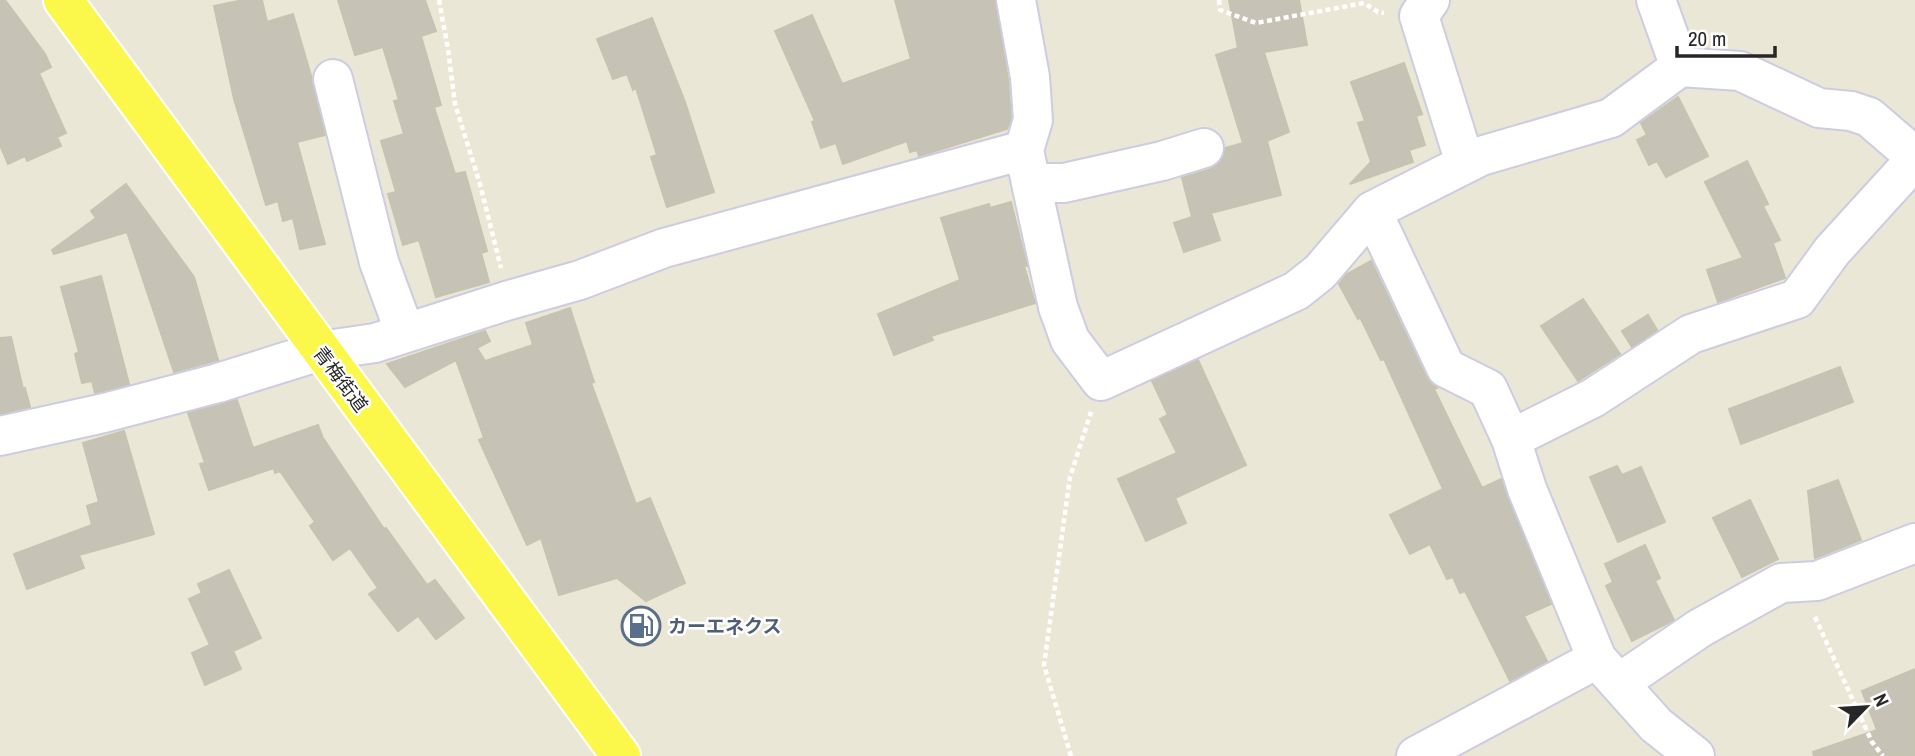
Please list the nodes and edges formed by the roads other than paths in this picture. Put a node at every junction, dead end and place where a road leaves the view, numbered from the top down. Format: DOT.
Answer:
graph roads {
  1 [pos="63,0"];
  2 [pos="1016,0"];
  3 [pos="1656,0"];
  4 [pos="1425,8"];
  5 [pos="1680,67"];
  6 [pos="333,79"];
  7 [pos="1204,148"];
  8 [pos="1913,153"];
  9 [pos="1465,163"];
  10 [pos="1027,167"];
  11 [pos="1372,211"];
  12 [pos="405,333"];
  13 [pos="320,351"];
  14 [pos="0,436"];
  15 [pos="1511,439"];
  16 [pos="1915,543"];
  17 [pos="1608,671"];
  18 [pos="621,756"];
  19 [pos="1416,756"];
  20 [pos="1695,756"];
  1 -- 13 [label="main road, 青梅街道"];
  2 -- 10 [label="street"];
  3 -- 5 [label="street"];
  4 -- 9 [label="street"];
  5 -- 8 [label="street"];
  5 -- 9 [label="street"];
  6 -- 12 [label="street"];
  7 -- 10 [label="street"];
  8 -- 15 [label="street"];
  9 -- 11 [label="street"];
  10 -- 11 [label="street"];
  10 -- 12 [label="street"];
  11 -- 15 [label="street"];
  12 -- 13 [label="street"];
  13 -- 14 [label="street"];
  13 -- 18 [label="main road, 青梅街道"];
  15 -- 17 [label="street"];
  16 -- 17 [label="street"];
  17 -- 19 [label="street"];
  17 -- 20 [label="street"];
}
